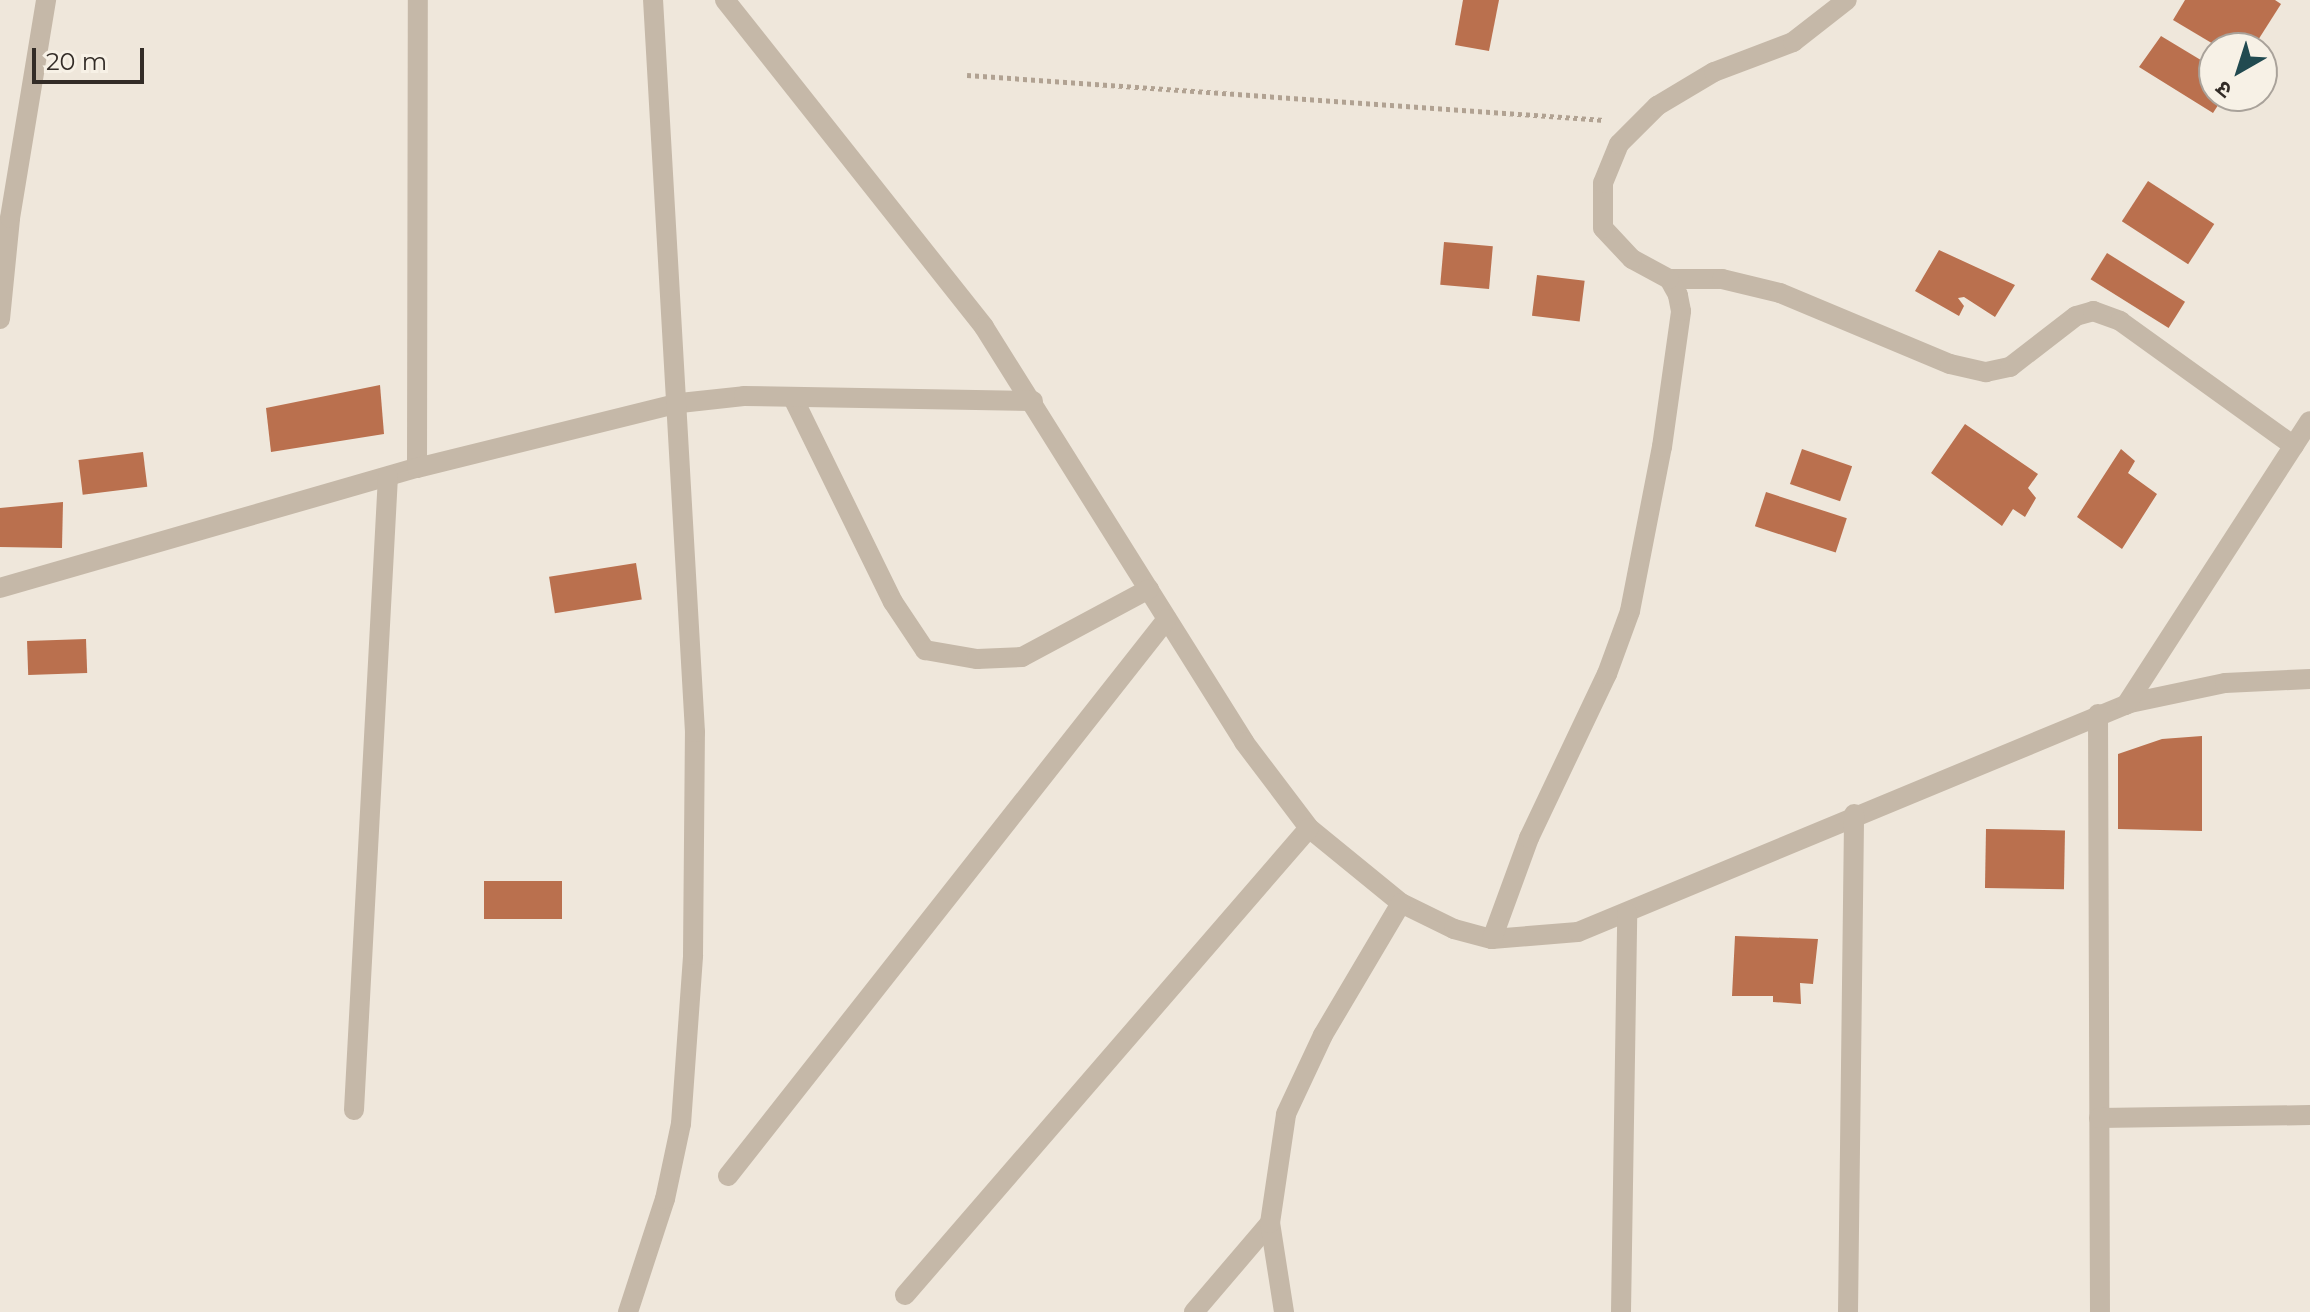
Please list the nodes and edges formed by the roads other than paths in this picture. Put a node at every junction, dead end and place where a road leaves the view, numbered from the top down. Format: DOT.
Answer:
graph roads {
  1 [pos="46,0"];
  2 [pos="418,0"];
  3 [pos="653,0"];
  4 [pos="725,0"];
  5 [pos="1847,0"];
  6 [pos="1669,279"];
  7 [pos="0,319"];
  8 [pos="793,398"];
  9 [pos="1033,401"];
  10 [pos="680,403"];
  11 [pos="2310,421"];
  12 [pos="2294,446"];
  13 [pos="417,468"];
  14 [pos="388,477"];
  15 [pos="0,588"];
  16 [pos="1149,589"];
  17 [pos="1167,619"];
  18 [pos="2310,679"];
  19 [pos="2126,705"];
  20 [pos="2098,714"];
  21 [pos="1854,814"];
  22 [pos="1309,828"];
  23 [pos="1401,903"];
  24 [pos="1627,913"];
  25 [pos="1492,939"];
  26 [pos="354,1110"];
  27 [pos="2310,1115"];
  28 [pos="2099,1118"];
  29 [pos="728,1176"];
  30 [pos="1270,1223"];
  31 [pos="905,1295"];
  32 [pos="628,1312"];
  33 [pos="1194,1312"];
  34 [pos="1284,1312"];
  35 [pos="1621,1312"];
  36 [pos="1848,1312"];
  37 [pos="2100,1312"];
  1 -- 7 [label="street"];
  2 -- 13 [label="street"];
  3 -- 10 [label="street"];
  4 -- 9 [label="street"];
  5 -- 6 [label="street"];
  6 -- 12 [label="street"];
  6 -- 25 [label="street"];
  8 -- 9 [label="street"];
  8 -- 10 [label="street"];
  8 -- 16 [label="street"];
  9 -- 16 [label="street"];
  10 -- 13 [label="street"];
  10 -- 32 [label="street"];
  11 -- 12 [label="street"];
  12 -- 19 [label="street"];
  13 -- 14 [label="street"];
  14 -- 15 [label="street"];
  14 -- 26 [label="street"];
  16 -- 17 [label="street"];
  17 -- 22 [label="street"];
  17 -- 29 [label="street"];
  18 -- 19 [label="street"];
  19 -- 20 [label="street"];
  20 -- 21 [label="street"];
  20 -- 28 [label="street"];
  21 -- 24 [label="street"];
  21 -- 36 [label="street"];
  22 -- 23 [label="street"];
  22 -- 31 [label="street"];
  23 -- 25 [label="street"];
  23 -- 30 [label="street"];
  24 -- 25 [label="street"];
  24 -- 35 [label="street"];
  27 -- 28 [label="street"];
  28 -- 37 [label="street"];
  30 -- 33 [label="street"];
  30 -- 34 [label="street"];
}
